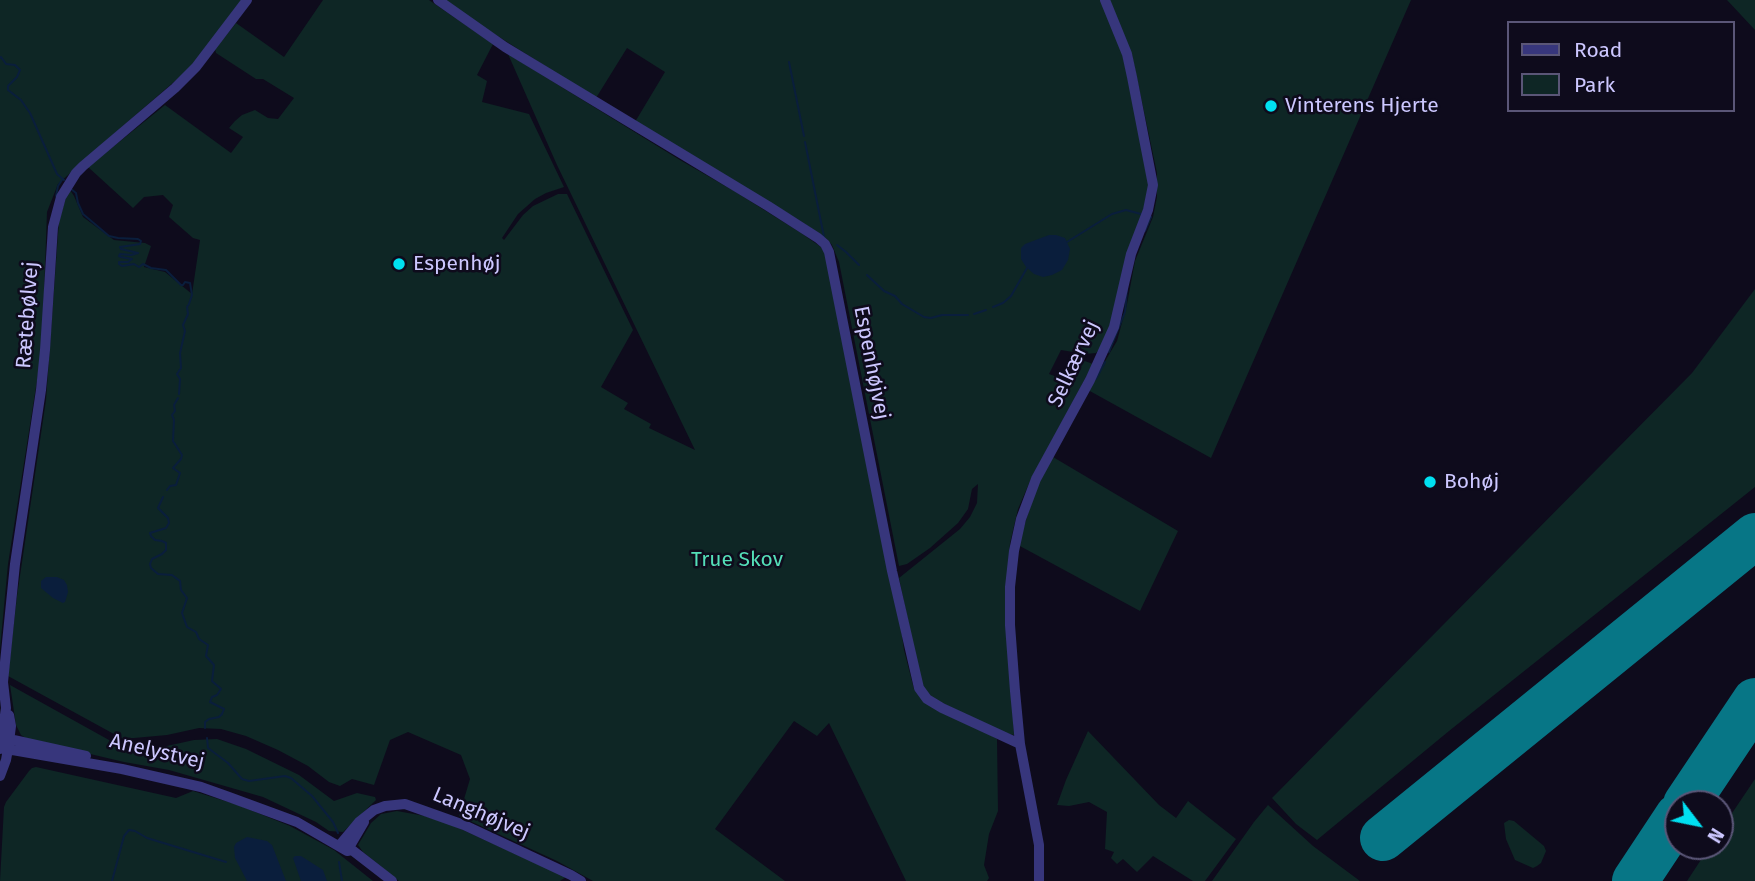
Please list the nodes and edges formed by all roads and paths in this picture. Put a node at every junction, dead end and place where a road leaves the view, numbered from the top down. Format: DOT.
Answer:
graph roads {
  1 [pos="247,0"];
  2 [pos="438,0"];
  3 [pos="1105,0"];
  4 [pos="3,744"];
  5 [pos="1020,744"];
  6 [pos="0,776"];
  7 [pos="343,848"];
  8 [pos="383,881"];
  9 [pos="392,881"];
  10 [pos="582,881"];
  11 [pos="1039,881"];
  1 -- 4 [label="street, Rætebølvej"];
  2 -- 5 [label="street, Espenhøjvej"];
  3 -- 5 [label="street, Selkærvej"];
  4 -- 6 [label="street"];
  4 -- 7 [label="street, Anelystvej"];
  5 -- 11 [label="street"];
  7 -- 8 [label="street, Anelystvej"];
  7 -- 9 [label="street, Anelystvej"];
  7 -- 10 [label="street, Langhøjvej"];
}
